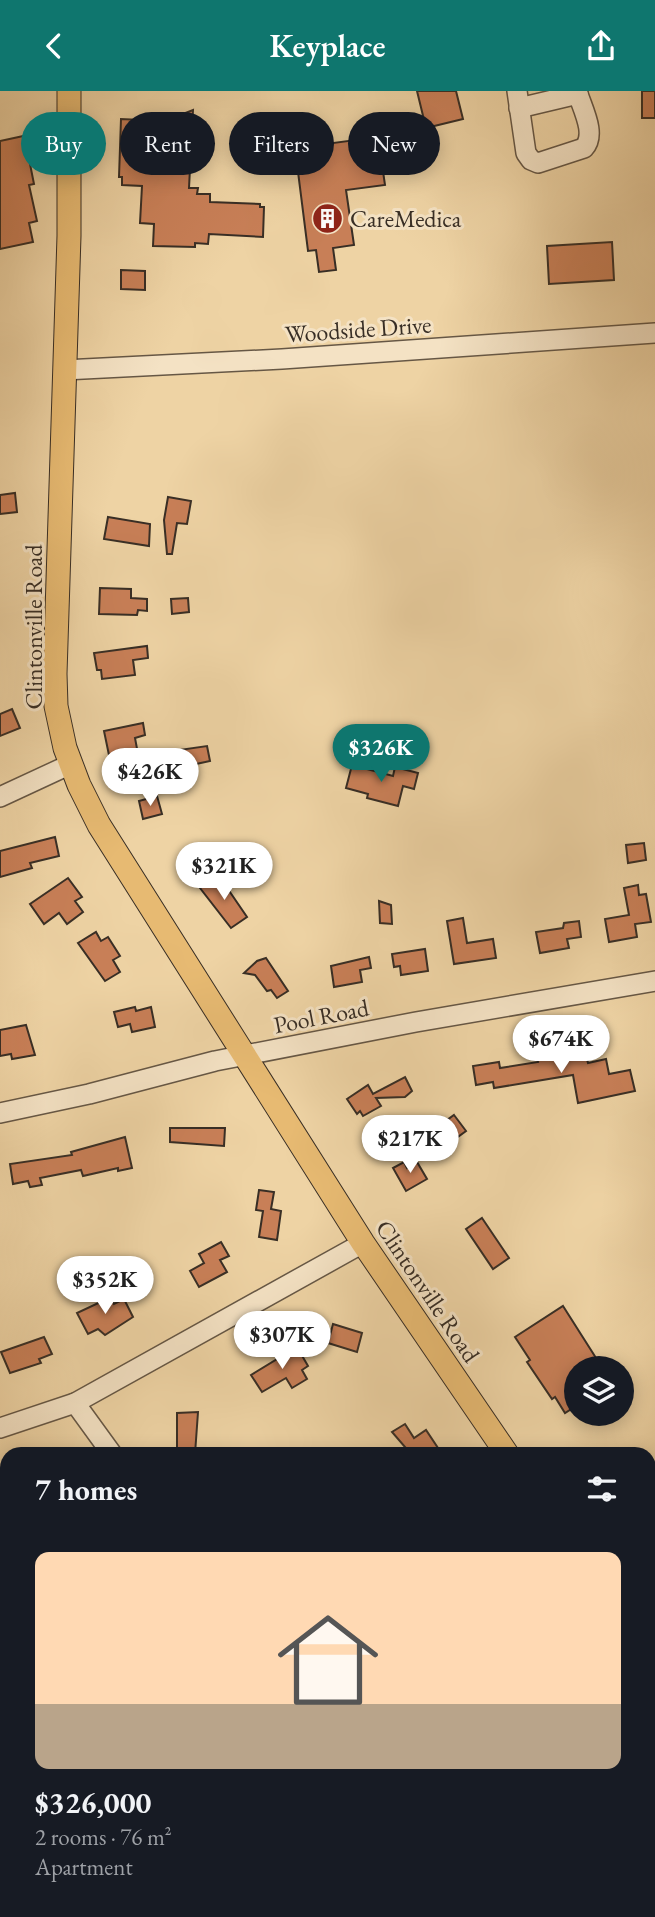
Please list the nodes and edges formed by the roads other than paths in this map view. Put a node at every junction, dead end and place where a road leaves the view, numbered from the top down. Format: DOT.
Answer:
graph roads {
  1 [pos="69,91"];
  2 [pos="578,92"];
  3 [pos="518,100"];
  4 [pos="655,333"];
  5 [pos="64,370"];
  6 [pos="71,764"];
  7 [pos="0,797"];
  8 [pos="655,981"];
  9 [pos="245,1055"];
  10 [pos="0,1113"];
  11 [pos="363,1243"];
  12 [pos="75,1403"];
  13 [pos="0,1428"];
  14 [pos="107,1447"];
  15 [pos="502,1447"];
  1 -- 5 [label="main road, Clintonville Road"];
  2 -- 3 [label="street"];
  2 -- 3 [label="street"];
  4 -- 5 [label="street, Woodside Drive"];
  5 -- 6 [label="main road, Clintonville Road"];
  6 -- 7 [label="street"];
  6 -- 9 [label="main road, Clintonville Road"];
  8 -- 9 [label="street, Pool Road"];
  9 -- 10 [label="street, Pool Road"];
  9 -- 11 [label="main road, Clintonville Road"];
  11 -- 12 [label="street"];
  11 -- 15 [label="main road, Clintonville Road"];
  12 -- 13 [label="street"];
  12 -- 14 [label="street"];
}
